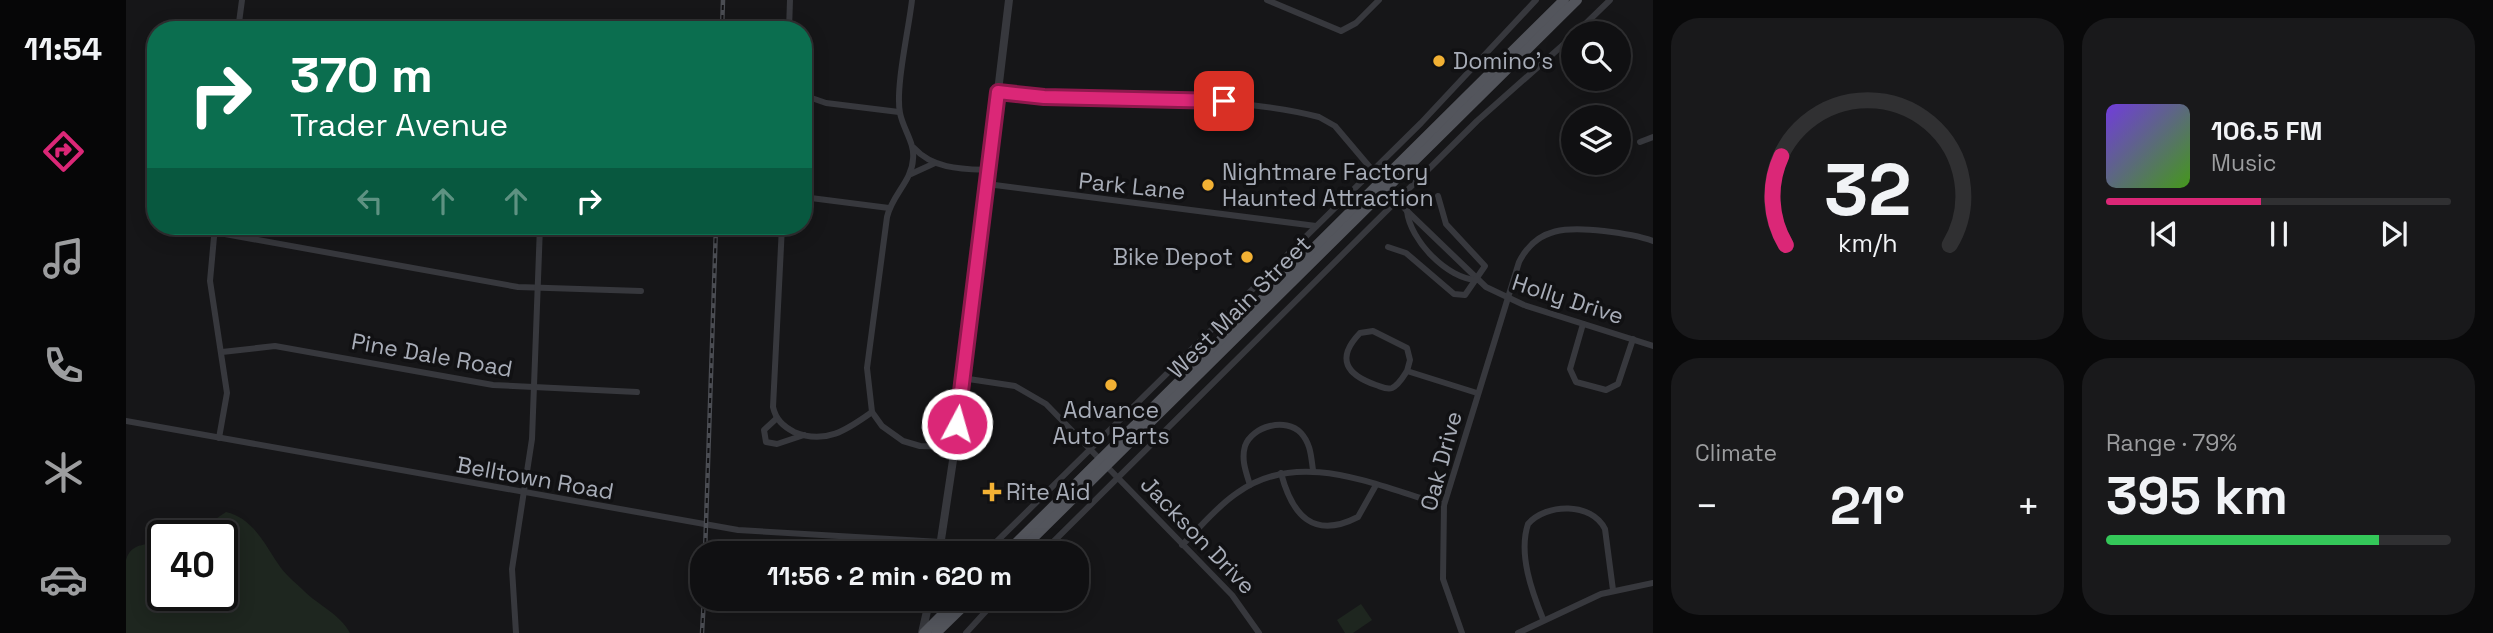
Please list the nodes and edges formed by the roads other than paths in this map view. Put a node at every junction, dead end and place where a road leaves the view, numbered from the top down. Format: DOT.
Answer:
graph roads {
  1 [pos="242,0"];
  2 [pos="790,0"];
  3 [pos="912,0"];
  4 [pos="1009,0"];
  5 [pos="1267,0"];
  6 [pos="1379,0"];
  7 [pos="1536,0"];
  8 [pos="1564,0"];
  9 [pos="1577,0"];
  10 [pos="1610,0"];
  11 [pos="239,21"];
  12 [pos="789,21"];
  13 [pos="1588,21"];
  14 [pos="1561,46"];
  15 [pos="998,92"];
  16 [pos="812,98"];
  17 [pos="899,112"];
  18 [pos="1653,137"];
  19 [pos="1640,142"];
  20 [pos="914,149"];
  21 [pos="935,163"];
  22 [pos="988,170"];
  23 [pos="1371,171"];
  24 [pos="911,174"];
  25 [pos="986,184"];
  26 [pos="1384,186"];
  27 [pos="1438,196"];
  28 [pos="812,198"];
  29 [pos="1397,200"];
  30 [pos="889,208"];
  31 [pos="1407,211"];
  32 [pos="1316,226"];
  33 [pos="214,235"];
  34 [pos="246,235"];
  35 [pos="540,235"];
  36 [pos="782,235"];
  37 [pos="1653,241"];
  38 [pos="1388,247"];
  39 [pos="1477,280"];
  40 [pos="538,287"];
  41 [pos="641,291"];
  42 [pos="1507,299"];
  43 [pos="1584,324"];
  44 [pos="1633,339"];
  45 [pos="1653,346"];
  46 [pos="222,352"];
  47 [pos="1406,371"];
  48 [pos="962,378"];
  49 [pos="534,389"];
  50 [pos="637,392"];
  51 [pos="1477,393"];
  52 [pos="872,412"];
  53 [pos="777,418"];
  54 [pos="126,421"];
  55 [pos="804,435"];
  56 [pos="219,438"];
  57 [pos="955,447"];
  58 [pos="1090,448"];
  59 [pos="1104,463"];
  60 [pos="1313,470"];
  61 [pos="1281,473"];
  62 [pos="1118,477"];
  63 [pos="1250,485"];
  64 [pos="1376,485"];
  65 [pos="525,494"];
  66 [pos="1444,506"];
  67 [pos="924,541"];
  68 [pos="941,541"];
  69 [pos="997,541"];
  70 [pos="1019,541"];
  71 [pos="1029,541"];
  72 [pos="1054,541"];
  73 [pos="1182,545"];
  74 [pos="1653,583"];
  75 [pos="1613,590"];
  76 [pos="927,611"];
  77 [pos="946,611"];
  78 [pos="959,611"];
  79 [pos="986,611"];
  80 [pos="950,620"];
  81 [pos="1544,620"];
  82 [pos="516,633"];
  83 [pos="923,633"];
  84 [pos="936,633"];
  85 [pos="943,633"];
  86 [pos="966,633"];
  87 [pos="1258,633"];
  88 [pos="1462,633"];
  89 [pos="1518,633"];
  1 -- 11 [label="street"];
  2 -- 12 [label="street"];
  3 -- 17 [label="street"];
  4 -- 15 [label="street"];
  5 -- 6 [label="street"];
  7 -- 23 [label="street"];
  8 -- 26 [label="main road, West Main Street"];
  9 -- 26 [label="main road, West Main Street"];
  10 -- 13 [label="street"];
  14 -- 29 [label="street"];
  15 -- 22 [label="street"];
  15 -- 23 [label="street, Holly Drive"];
  16 -- 17 [label="street"];
  17 -- 20 [label="street"];
  18 -- 19 [label="street"];
  20 -- 21 [label="street"];
  20 -- 24 [label="street"];
  21 -- 22 [label="street"];
  21 -- 24 [label="street"];
  22 -- 25 [label="street"];
  23 -- 26 [label="street, Holly Drive"];
  23 -- 32 [label="street"];
  24 -- 30 [label="street"];
  25 -- 32 [label="street, Park Lane"];
  25 -- 48 [label="street"];
  26 -- 29 [label="street, Holly Drive"];
  26 -- 59 [label="main road, West Main Street"];
  27 -- 39 [label="street"];
  28 -- 30 [label="street"];
  29 -- 31 [label="street, Holly Drive"];
  29 -- 62 [label="street"];
  30 -- 52 [label="street"];
  31 -- 39 [label="street, Holly Drive"];
  31 -- 39 [label="street"];
  32 -- 58 [label="street"];
  33 -- 46 [label="street"];
  34 -- 40 [label="street"];
  35 -- 40 [label="street"];
  36 -- 53 [label="street"];
  37 -- 42 [label="street, Oak Drive"];
  38 -- 39 [label="street"];
  39 -- 42 [label="street, Holly Drive"];
  40 -- 41 [label="street"];
  40 -- 49 [label="street"];
  42 -- 43 [label="street, Holly Drive"];
  42 -- 51 [label="street, Oak Drive"];
  43 -- 44 [label="street, Holly Drive"];
  43 -- 44 [label="street"];
  44 -- 45 [label="street, Holly Drive"];
  46 -- 49 [label="street, Pine Dale Road"];
  46 -- 56 [label="street"];
  47 -- 47 [label="street"];
  47 -- 51 [label="street"];
  48 -- 57 [label="street"];
  48 -- 58 [label="street, Jackson Drive"];
  49 -- 50 [label="street, Pine Dale Road"];
  49 -- 65 [label="street"];
  51 -- 66 [label="street, Oak Drive"];
  52 -- 55 [label="street"];
  52 -- 57 [label="street"];
  53 -- 55 [label="street"];
  53 -- 55 [label="street"];
  54 -- 56 [label="street, Belltown Road"];
  56 -- 65 [label="street, Belltown Road"];
  57 -- 68 [label="street"];
  58 -- 59 [label="street, Jackson Drive"];
  58 -- 69 [label="street"];
  59 -- 62 [label="street, Jackson Drive"];
  59 -- 70 [label="main road, West Main Street"];
  59 -- 71 [label="main road, West Main Street"];
  60 -- 61 [label="street"];
  60 -- 63 [label="street"];
  60 -- 64 [label="street"];
  61 -- 63 [label="street"];
  61 -- 64 [label="street"];
  62 -- 72 [label="street"];
  62 -- 73 [label="street, Jackson Drive"];
  63 -- 73 [label="street"];
  64 -- 66 [label="street"];
  65 -- 67 [label="street, Belltown Road"];
  65 -- 82 [label="street"];
  66 -- 88 [label="street, Oak Drive"];
  73 -- 87 [label="street, Jackson Drive"];
  74 -- 75 [label="street"];
  75 -- 81 [label="street"];
  75 -- 81 [label="street"];
  76 -- 83 [label="street"];
  77 -- 83 [label="main road"];
  78 -- 80 [label="main road"];
  79 -- 86 [label="street"];
  80 -- 84 [label="main road"];
  80 -- 85 [label="main road"];
  81 -- 89 [label="street"];
}
